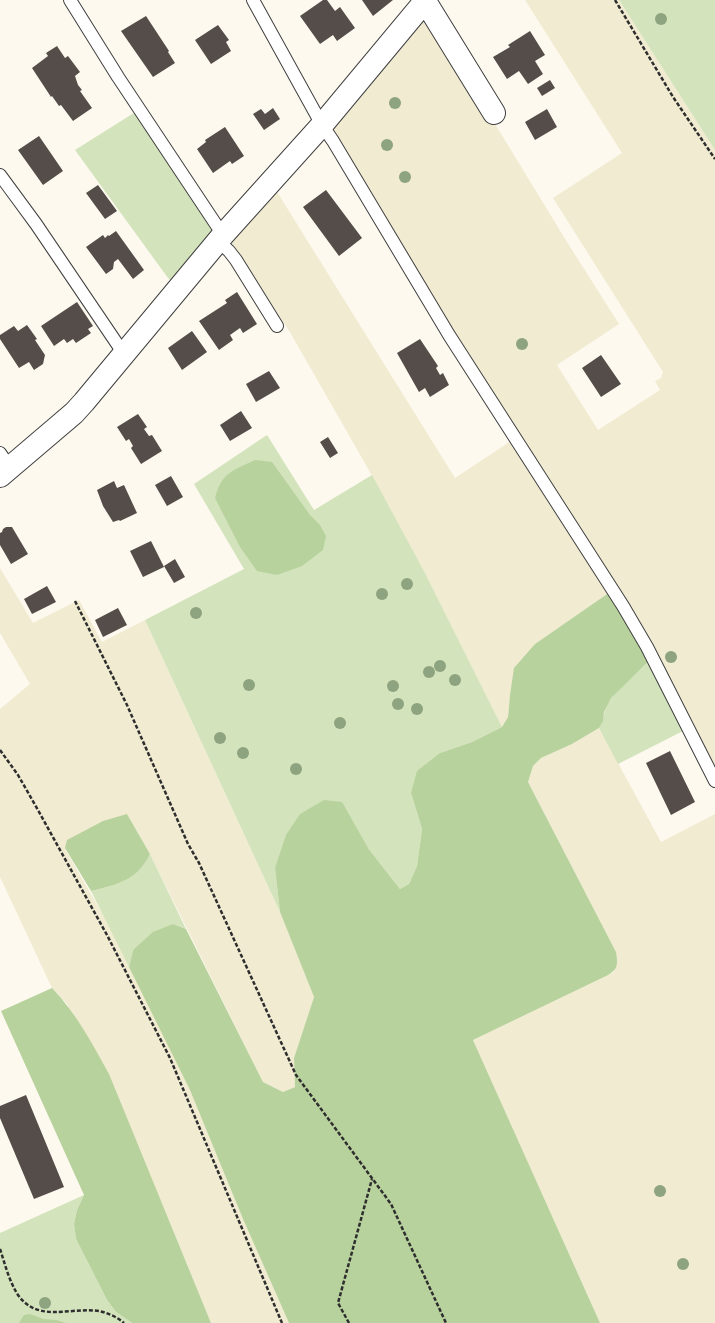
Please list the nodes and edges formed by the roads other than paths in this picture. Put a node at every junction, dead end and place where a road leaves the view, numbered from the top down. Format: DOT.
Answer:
graph roads {
  1 [pos="70,0"];
  2 [pos="253,0"];
  3 [pos="426,1"];
  4 [pos="494,113"];
  5 [pos="322,125"];
  6 [pos="0,175"];
  7 [pos="220,238"];
  8 [pos="277,326"];
  9 [pos="124,354"];
  10 [pos="3,466"];
  11 [pos="715,781"];
  1 -- 7 [label="lane"];
  2 -- 5 [label="lane"];
  3 -- 4 [label="street"];
  3 -- 5 [label="street"];
  5 -- 7 [label="street"];
  5 -- 11 [label="lane"];
  6 -- 9 [label="lane"];
  7 -- 8 [label="lane"];
  7 -- 9 [label="street"];
  9 -- 10 [label="street"];
}
